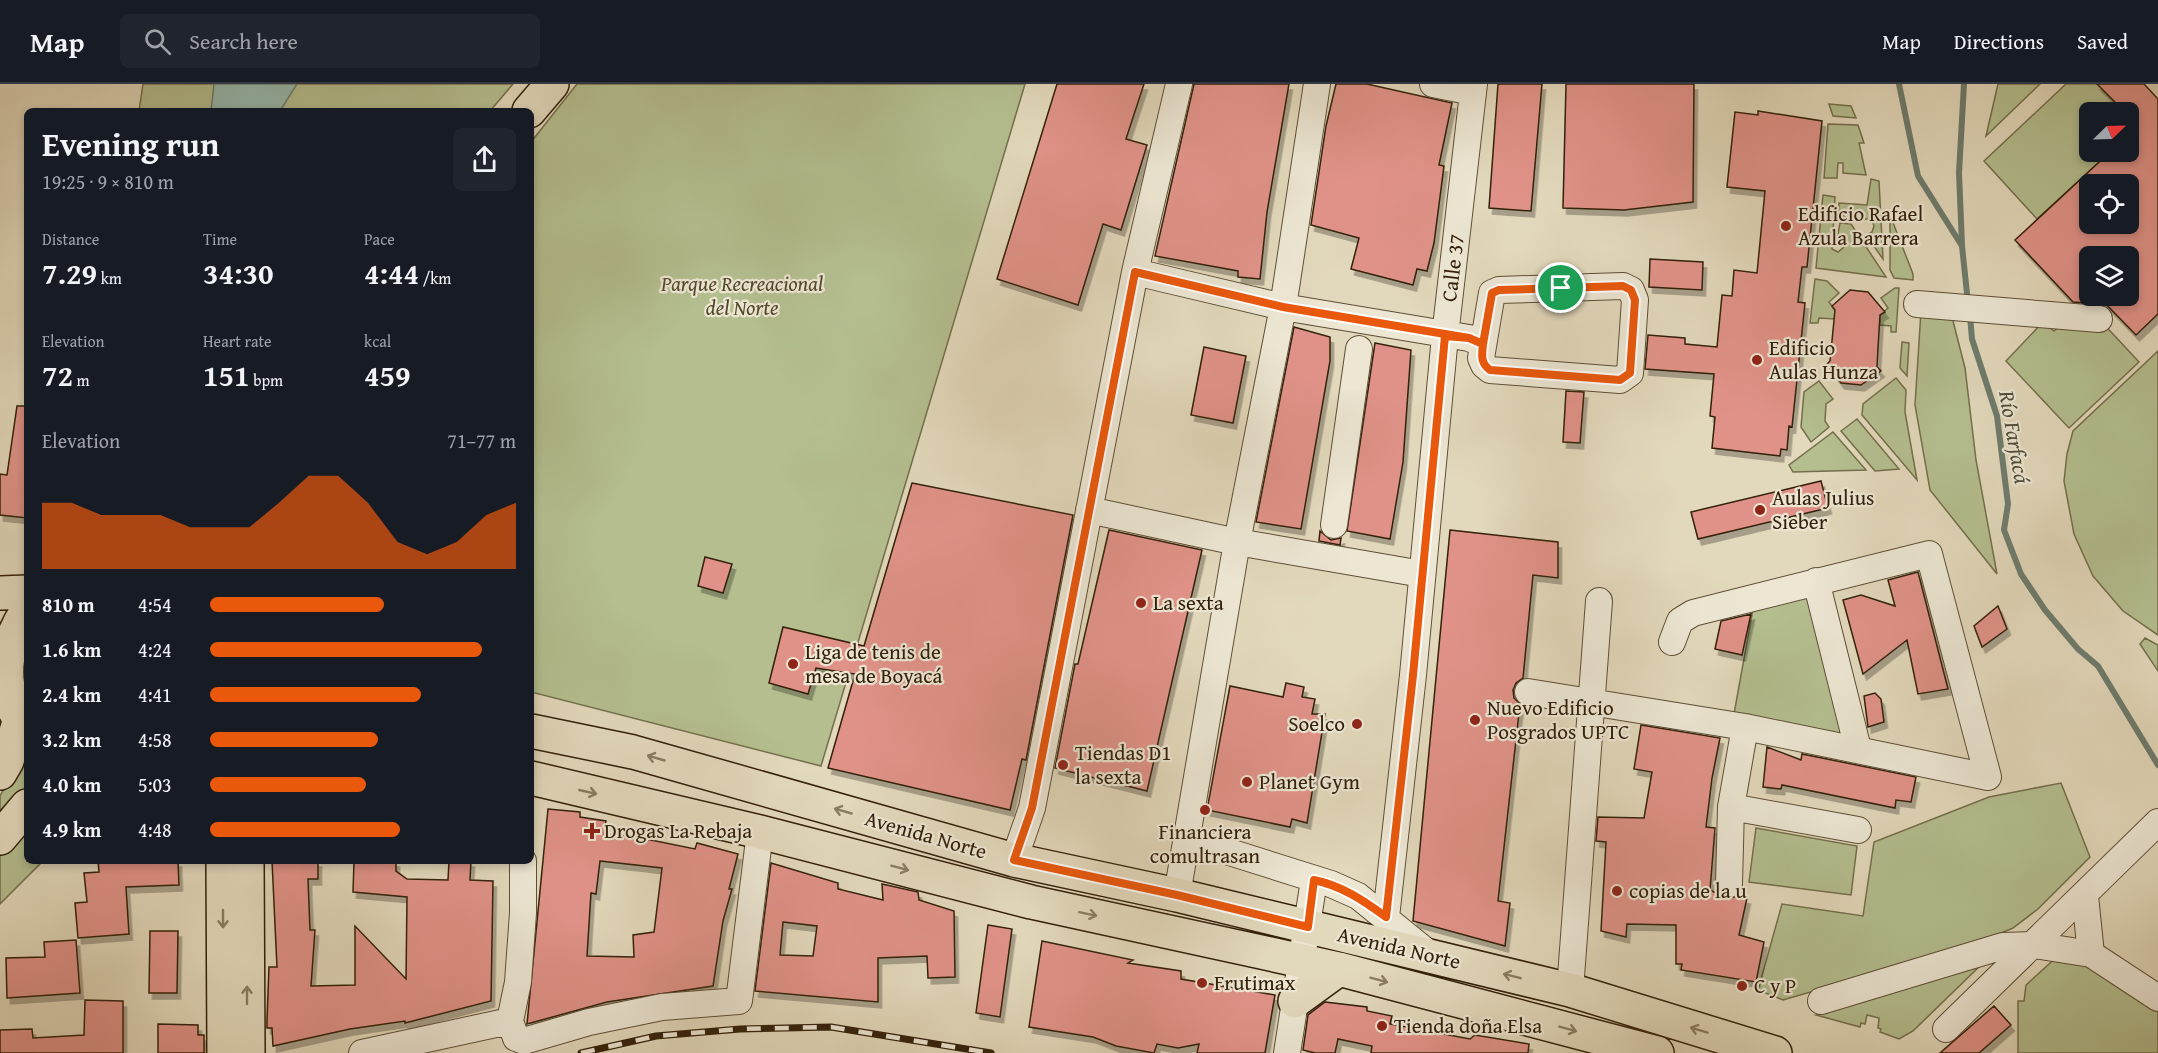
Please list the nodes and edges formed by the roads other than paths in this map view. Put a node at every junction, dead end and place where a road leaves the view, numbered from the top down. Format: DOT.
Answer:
graph roads {
  1 [pos="552,84"];
  2 [pos="1179,84"];
  3 [pos="1317,84"];
  4 [pos="1433,84"];
  5 [pos="1474,88"];
  6 [pos="532,108"];
  7 [pos="1135,272"];
  8 [pos="1928,305"];
  9 [pos="1283,307"];
  10 [pos="2099,319"];
  11 [pos="1445,336"];
  12 [pos="1483,344"];
  13 [pos="1359,349"];
  14 [pos="1089,510"];
  15 [pos="1237,542"];
  16 [pos="1331,542"];
  17 [pos="1422,574"];
  18 [pos="1816,581"];
  19 [pos="24,592"];
  20 [pos="0,593"];
  21 [pos="1599,602"];
  22 [pos="24,616"];
  23 [pos="1672,642"];
  24 [pos="3,677"];
  25 [pos="1528,692"];
  26 [pos="1592,703"];
  27 [pos="23,727"];
  28 [pos="1745,727"];
  29 [pos="534,732"];
  30 [pos="1858,749"];
  31 [pos="0,773"];
  32 [pos="534,779"];
  33 [pos="1731,807"];
  34 [pos="24,810"];
  35 [pos="2152,829"];
  36 [pos="1858,830"];
  37 [pos="760,832"];
  38 [pos="0,838"];
  39 [pos="1188,839"];
  40 [pos="1014,860"];
  41 [pos="223,864"];
  42 [pos="246,864"];
  43 [pos="523,864"];
  44 [pos="1314,880"];
  45 [pos="1729,884"];
  46 [pos="1177,895"];
  47 [pos="2085,896"];
  48 [pos="1386,917"];
  49 [pos="1308,927"];
  50 [pos="2034,945"];
  51 [pos="2091,954"];
  52 [pos="1432,956"];
  53 [pos="1302,962"];
  54 [pos="1339,969"];
  55 [pos="1570,990"];
  56 [pos="2158,998"];
  57 [pos="1295,1001"];
  58 [pos="1821,1001"];
  59 [pos="510,1021"];
  60 [pos="1946,1029"];
  61 [pos="224,1053"];
  62 [pos="248,1053"];
  63 [pos="362,1053"];
  64 [pos="1287,1053"];
  65 [pos="1657,1053"];
  66 [pos="1775,1053"];
  1 -- 6 [label="main road"];
  2 -- 7 [label="street"];
  3 -- 9 [label="street"];
  4 -- 5 [label="street"];
  5 -- 11 [label="street, Calle 37"];
  7 -- 9 [label="street"];
  7 -- 14 [label="street"];
  8 -- 10 [label="street"];
  9 -- 11 [label="street"];
  9 -- 15 [label="street"];
  11 -- 12 [label="street"];
  11 -- 17 [label="street, Calle 37"];
  12 -- 12 [label="street"];
  13 -- 16 [label="street"];
  14 -- 15 [label="street"];
  14 -- 40 [label="street"];
  15 -- 16 [label="street"];
  15 -- 39 [label="street"];
  16 -- 17 [label="street"];
  17 -- 48 [label="street, Calle 37"];
  18 -- 23 [label="street"];
  18 -- 30 [label="street"];
  18 -- 30 [label="street"];
  19 -- 20 [label="main road"];
  21 -- 26 [label="street"];
  22 -- 24 [label="main road"];
  24 -- 27 [label="main road"];
  25 -- 26 [label="street"];
  26 -- 28 [label="street"];
  26 -- 55 [label="street"];
  27 -- 31 [label="main road"];
  28 -- 30 [label="street"];
  28 -- 33 [label="street"];
  40 -- 29 [label="main road, Avenida Norte, one-way"];
  32 -- 37 [label="main road, Avenida Norte, one-way"];
  33 -- 36 [label="street"];
  33 -- 45 [label="street"];
  34 -- 38 [label="main road"];
  35 -- 47 [label="street"];
  37 -- 53 [label="main road, Avenida Norte, one-way"];
  37 -- 59 [label="street"];
  39 -- 44 [label="street"];
  39 -- 46 [label="street"];
  40 -- 46 [label="main road, Avenida Norte"];
  41 -- 61 [label="main road, one-way"];
  62 -- 42 [label="main road, one-way"];
  43 -- 59 [label="street"];
  44 -- 48 [label="street"];
  44 -- 49 [label="street"];
  46 -- 49 [label="main road, Avenida Norte"];
  47 -- 50 [label="street"];
  47 -- 51 [label="street"];
  48 -- 52 [label="street"];
  49 -- 52 [label="main road, Avenida Norte"];
  49 -- 53 [label="street"];
  50 -- 51 [label="street"];
  50 -- 58 [label="street"];
  50 -- 60 [label="street"];
  51 -- 56 [label="street"];
  55 -- 52 [label="main road, Avenida Norte, one-way"];
  53 -- 54 [label="main road, Avenida Norte"];
  53 -- 57 [label="street"];
  54 -- 57 [label="main road"];
  54 -- 65 [label="main road, Avenida Norte, one-way"];
  66 -- 55 [label="main road, Avenida Norte, one-way"];
  57 -- 64 [label="street"];
  59 -- 63 [label="street"];
}
